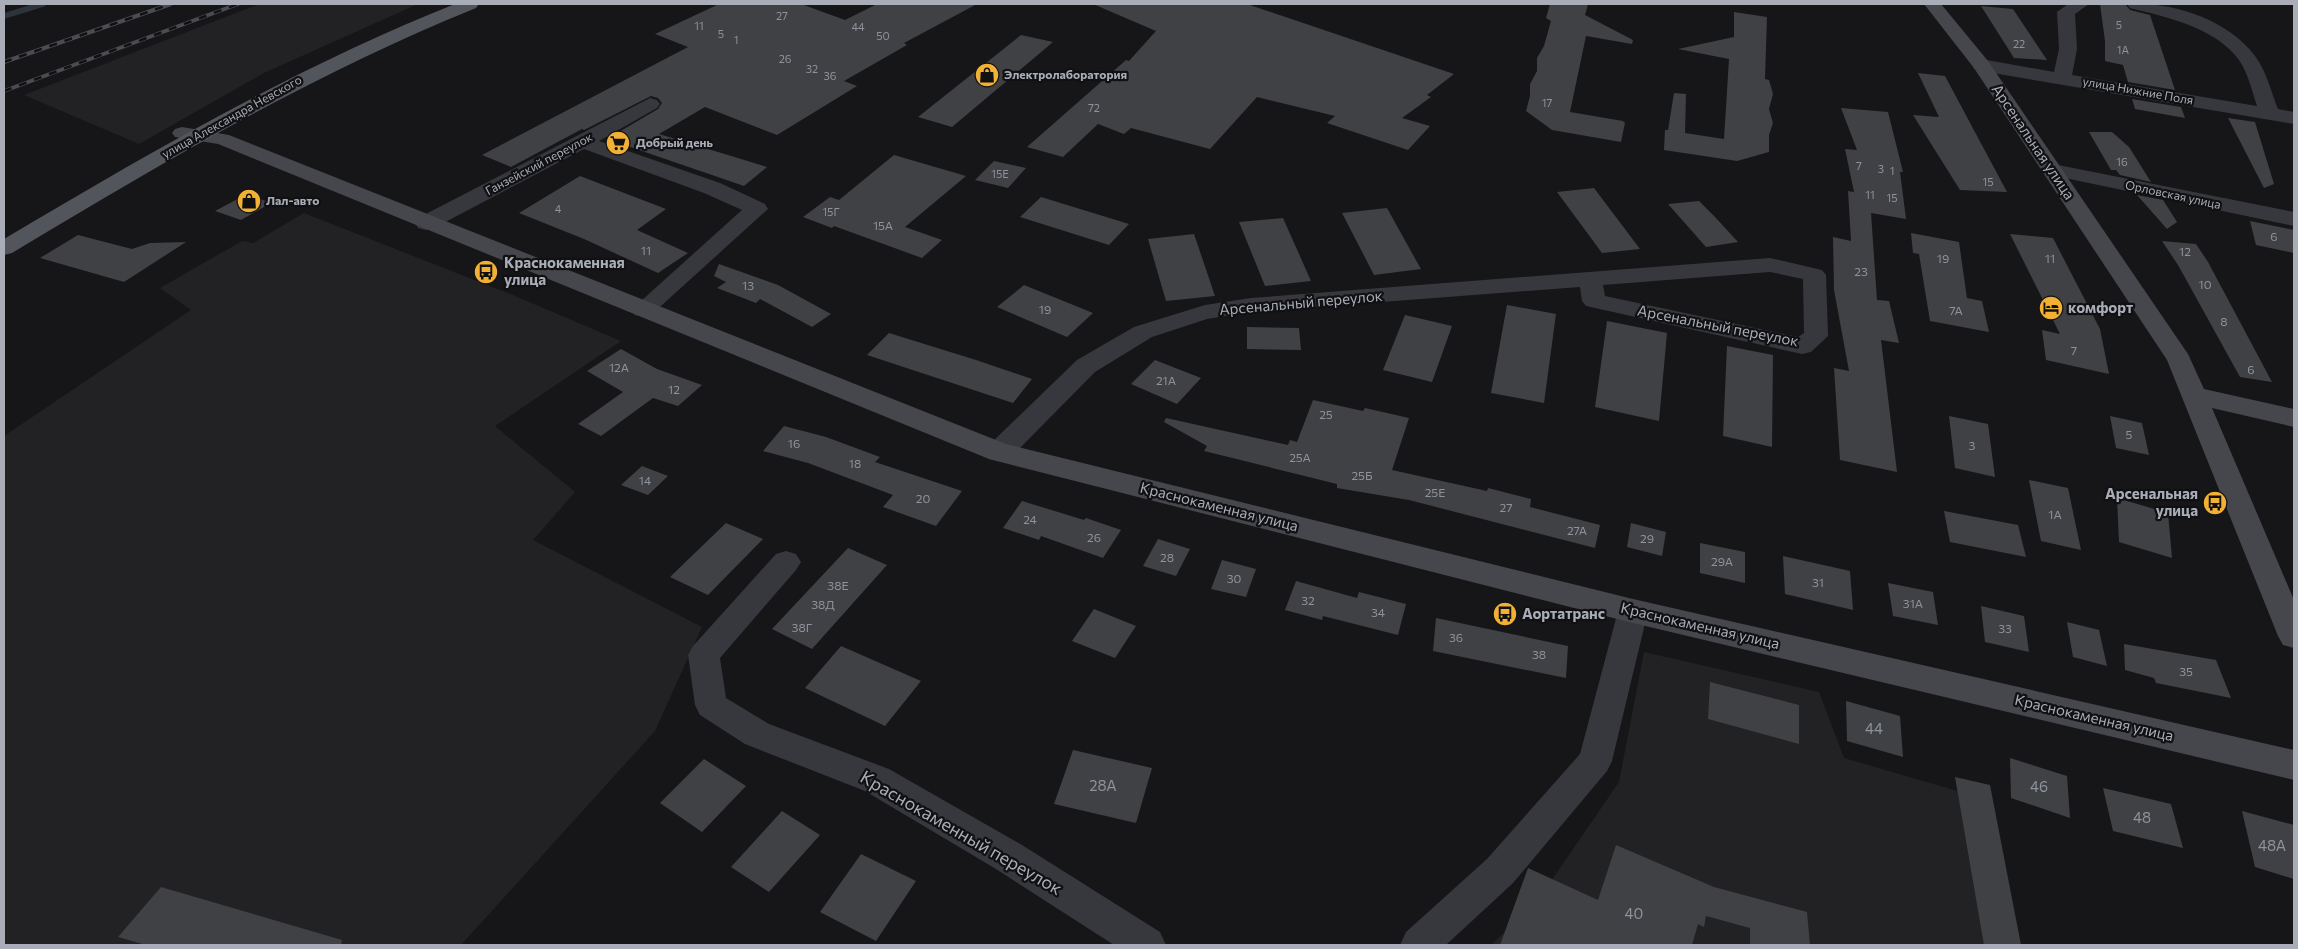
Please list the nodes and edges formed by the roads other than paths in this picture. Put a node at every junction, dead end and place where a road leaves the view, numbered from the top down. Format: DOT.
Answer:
graph roads {
  1 [pos="453,4"];
  2 [pos="470,4"];
  3 [pos="1932,4"];
  4 [pos="2080,4"];
  5 [pos="2136,4"];
  6 [pos="1981,65"];
  7 [pos="2062,78"];
  8 [pos="650,104"];
  9 [pos="2270,114"];
  10 [pos="2294,118"];
  11 [pos="190,134"];
  12 [pos="583,142"];
  13 [pos="2053,170"];
  14 [pos="2294,219"];
  15 [pos="426,223"];
  16 [pos="4,234"];
  17 [pos="4,248"];
  18 [pos="1590,279"];
  19 [pos="643,310"];
  20 [pos="2195,396"];
  21 [pos="2294,418"];
  22 [pos="999,452"];
  23 [pos="786,562"];
  24 [pos="1633,611"];
  25 [pos="2294,636"];
  26 [pos="2294,765"];
  27 [pos="1147,945"];
  28 [pos="1420,945"];
  1 -- 11 [label="main road"];
  2 -- 11 [label="main road, улица Александра Невского"];
  3 -- 6 [label="street, Арсенальная улица"];
  4 -- 7 [label="street"];
  5 -- 9 [label="street"];
  6 -- 7 [label="street, улица Нижние Поля"];
  6 -- 13 [label="street, Арсенальная улица"];
  7 -- 9 [label="street, улица Нижние Поля"];
  8 -- 12 [label="street, Ганзейский переулок"];
  9 -- 10 [label="street, улица Нижние Поля"];
  11 -- 15 [label="street, Краснокаменная улица"];
  11 -- 16 [label="main road, улица Александра Невского"];
  11 -- 17 [label="main road, улица Александра Невского"];
  12 -- 15 [label="street, Ганзейский переулок"];
  12 -- 19 [label="street"];
  13 -- 14 [label="street, Орловская улица"];
  13 -- 20 [label="street, Арсенальная улица"];
  15 -- 19 [label="street, Краснокаменная улица"];
  18 -- 18 [label="street, Арсенальный переулок"];
  18 -- 22 [label="street, Арсенальный переулок"];
  19 -- 22 [label="street, Краснокаменная улица"];
  20 -- 21 [label="street"];
  20 -- 25 [label="street, Арсенальная улица"];
  22 -- 24 [label="street, Краснокаменная улица"];
  23 -- 27 [label="street, Краснокаменный переулок"];
  24 -- 26 [label="street, Краснокаменная улица"];
  24 -- 28 [label="street"];
}
